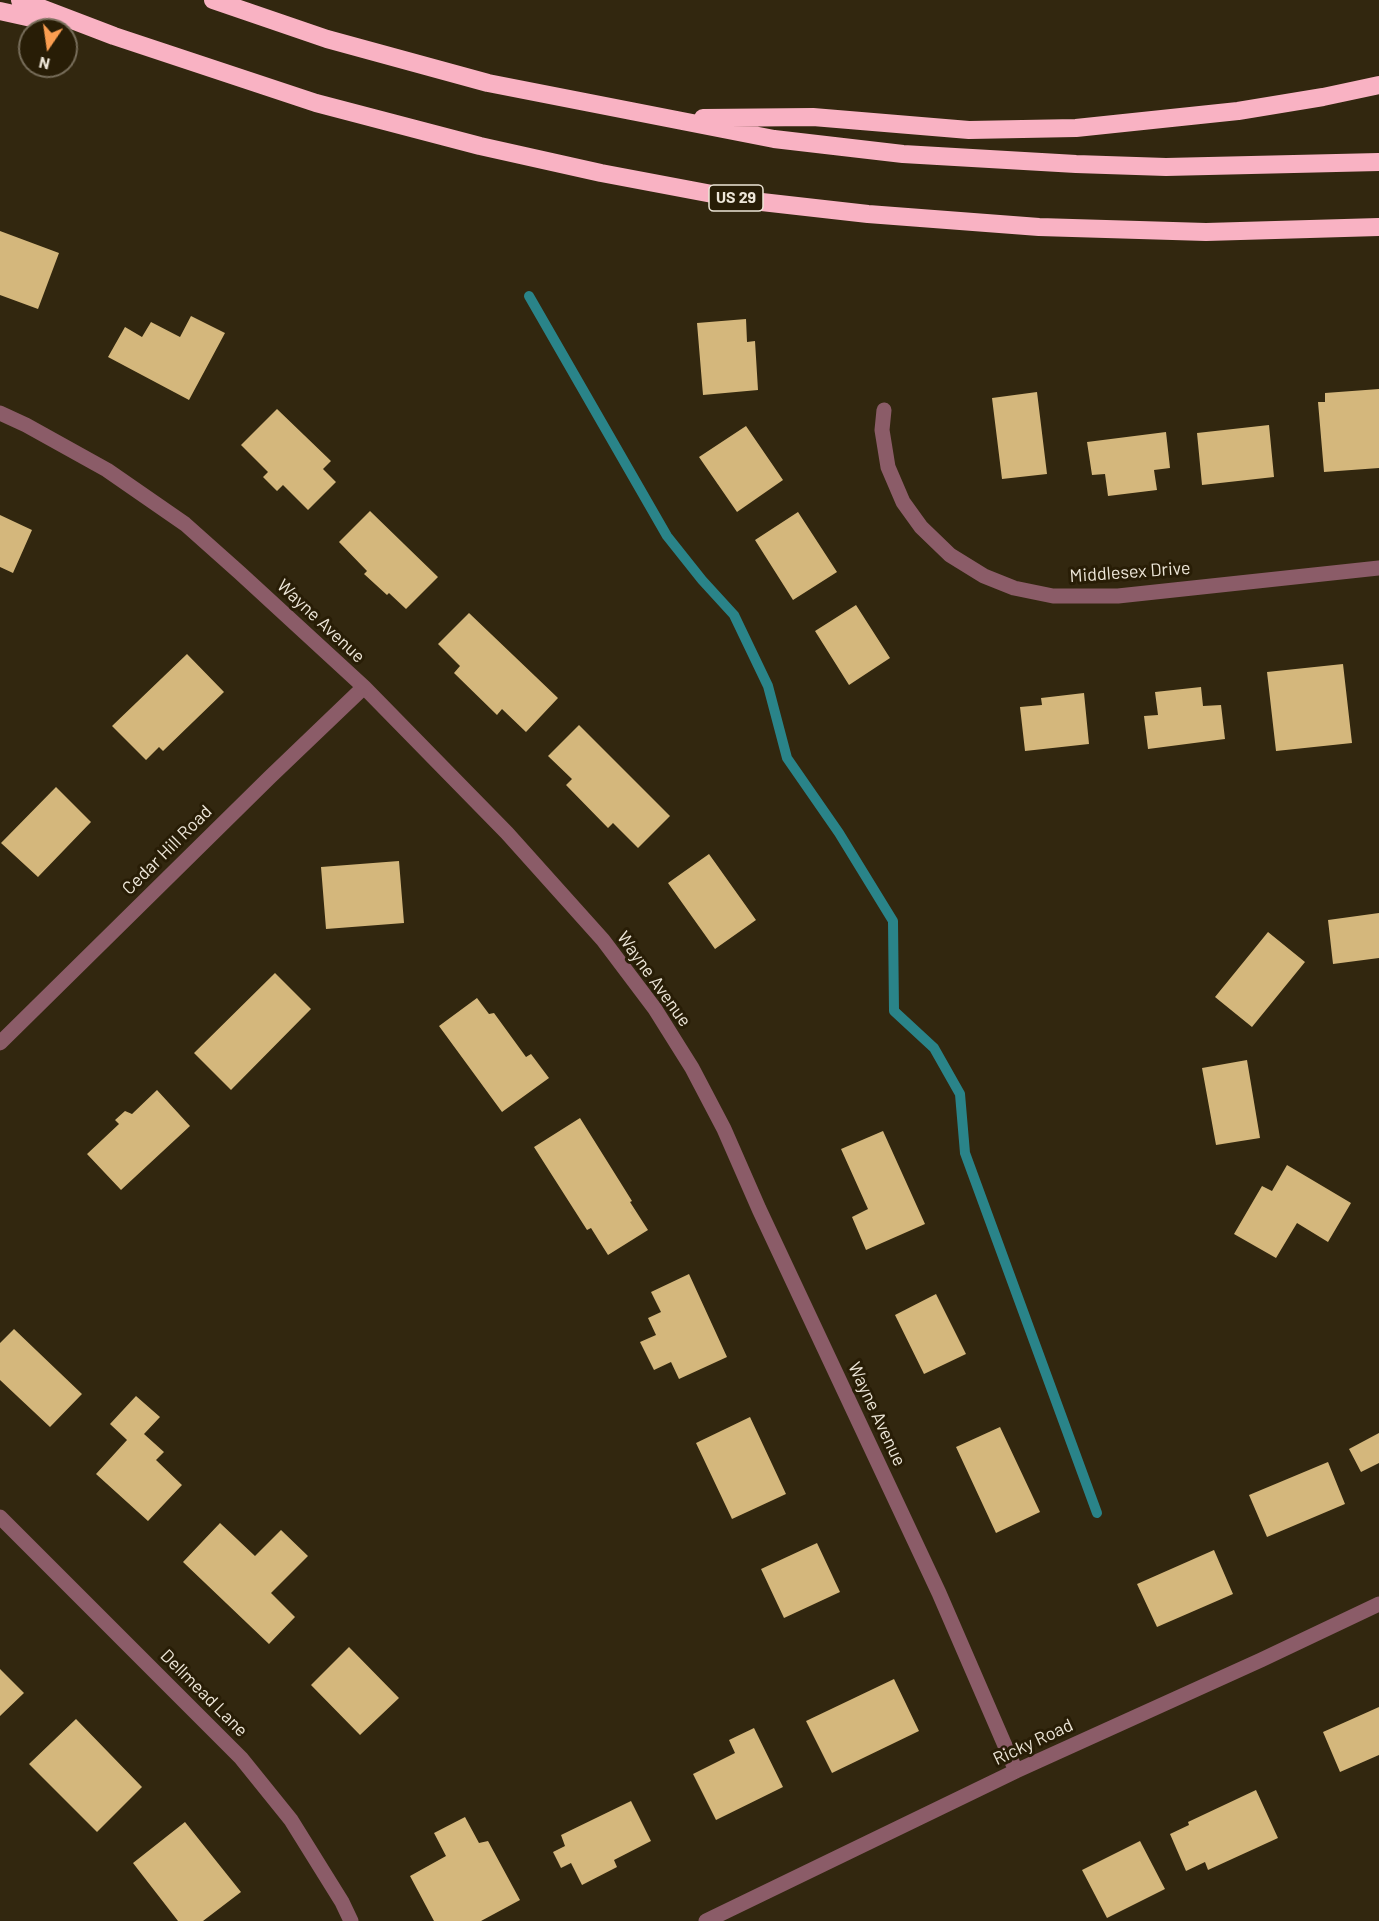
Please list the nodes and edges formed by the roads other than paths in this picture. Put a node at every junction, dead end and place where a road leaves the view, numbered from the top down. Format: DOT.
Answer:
graph roads {
  1 [pos="20,0"];
  2 [pos="213,0"];
  3 [pos="0,11"];
  4 [pos="114,36"];
  5 [pos="1379,85"];
  6 [pos="659,118"];
  7 [pos="1379,162"];
  8 [pos="1379,227"];
  9 [pos="884,410"];
  10 [pos="0,413"];
  11 [pos="1379,568"];
  12 [pos="364,687"];
  13 [pos="0,1043"];
  14 [pos="0,1517"];
  15 [pos="1379,1604"];
  16 [pos="1016,1771"];
  17 [pos="351,1921"];
  18 [pos="706,1921"];
  1 -- 4 [label="highway"];
  2 -- 6 [label="highway"];
  3 -- 4 [label="highway, US 29"];
  4 -- 8 [label="highway, US 29"];
  5 -- 6 [label="highway"];
  6 -- 7 [label="highway"];
  9 -- 11 [label="street, Middlesex Drive"];
  10 -- 12 [label="street, Wayne Avenue"];
  12 -- 13 [label="street, Cedar Hill Road"];
  12 -- 16 [label="street, Wayne Avenue"];
  14 -- 17 [label="street, Dellmead Lane"];
  15 -- 16 [label="street, Ricky Road"];
  16 -- 18 [label="street, Ricky Road"];
}
